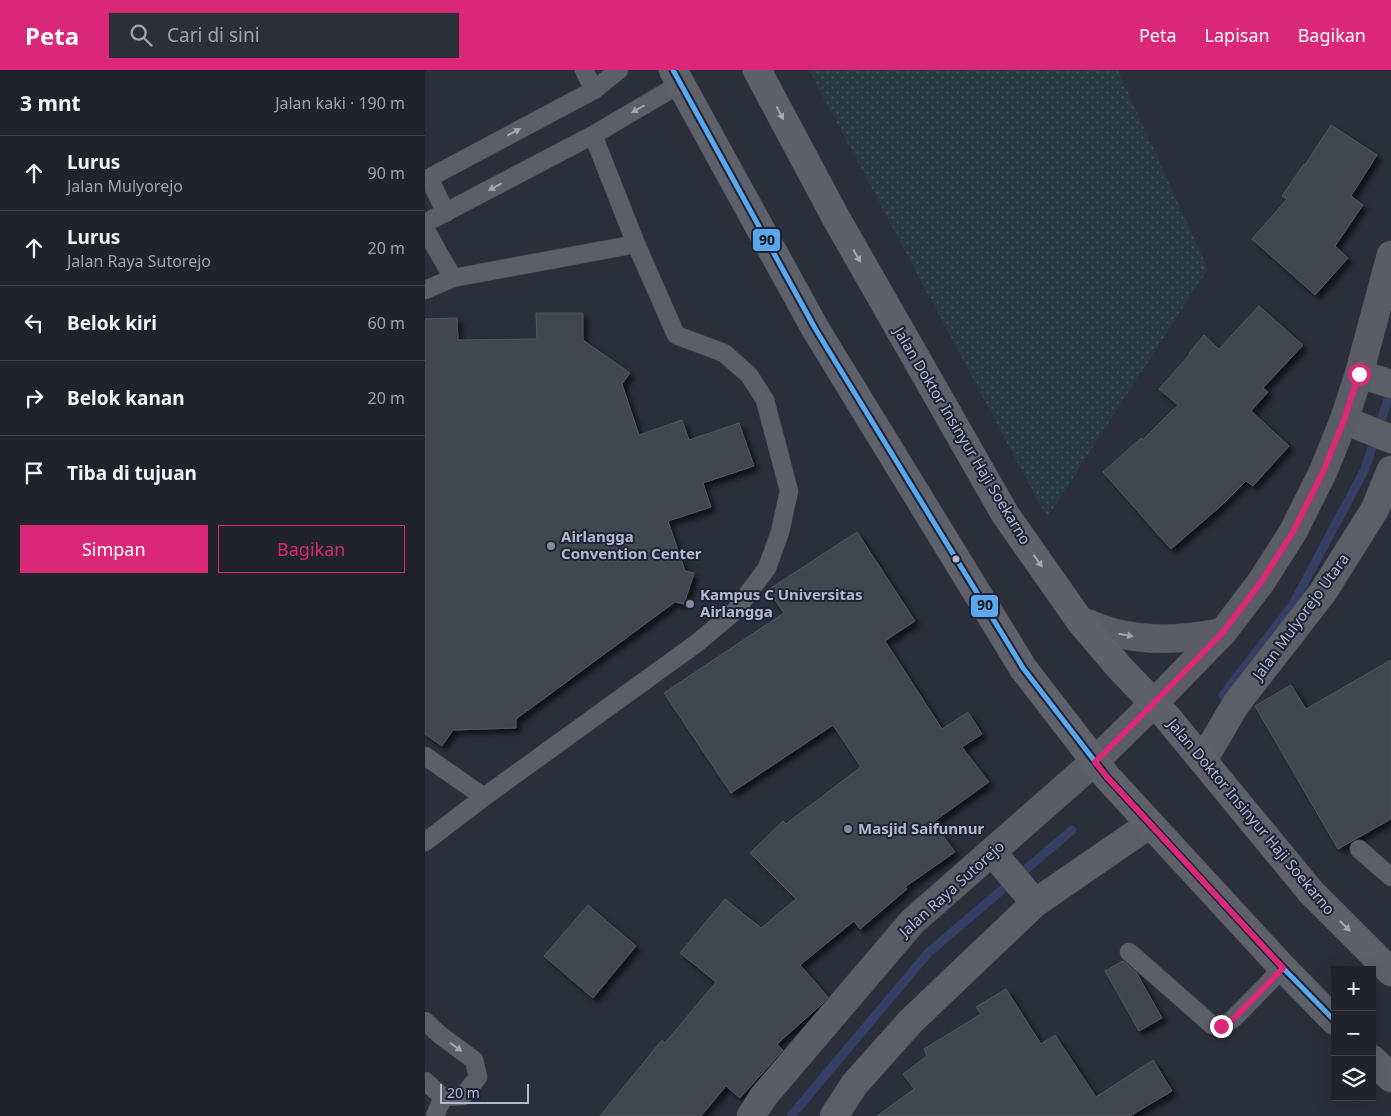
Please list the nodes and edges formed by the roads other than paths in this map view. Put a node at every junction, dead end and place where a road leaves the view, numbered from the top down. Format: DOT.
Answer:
graph roads {
  1 [pos="583,70"];
  2 [pos="619,70"];
  3 [pos="757,70"];
  4 [pos="676,77"];
  5 [pos="594,90"];
  6 [pos="593,135"];
  7 [pos="427,179"];
  8 [pos="446,213"];
  9 [pos="425,223"];
  10 [pos="425,229"];
  11 [pos="636,244"];
  12 [pos="1391,255"];
  13 [pos="453,278"];
  14 [pos="425,290"];
  15 [pos="1374,378"];
  16 [pos="1351,423"];
  17 [pos="1387,438"];
  18 [pos="1391,470"];
  19 [pos="1079,621"];
  20 [pos="1223,632"];
  21 [pos="1160,710"];
  22 [pos="1195,751"];
  23 [pos="425,756"];
  24 [pos="1101,769"];
  25 [pos="484,797"];
  26 [pos="1143,816"];
  27 [pos="425,842"];
  28 [pos="1359,849"];
  29 [pos="997,857"];
  30 [pos="1391,878"];
  31 [pos="1032,899"];
  32 [pos="1129,952"];
  33 [pos="1283,968"];
  34 [pos="1391,972"];
  35 [pos="1331,1017"];
  36 [pos="425,1021"];
  37 [pos="1376,1063"];
  38 [pos="1391,1078"];
  39 [pos="425,1081"];
  40 [pos="443,1097"];
  41 [pos="435,1116"];
  42 [pos="751,1116"];
  43 [pos="834,1116"];
  1 -- 5 [label="lane"];
  2 -- 5 [label="lane"];
  3 -- 19 [label="main road, Jalan Doktor Insinyur Haji Soekarno, one-way"];
  4 -- 6 [label="lane, one-way"];
  4 -- 24 [label="main road"];
  7 -- 5 [label="lane, one-way"];
  6 -- 8 [label="lane, one-way"];
  6 -- 11 [label="lane"];
  7 -- 8 [label="lane"];
  8 -- 9 [label="lane"];
  10 -- 13 [label="lane"];
  11 -- 13 [label="lane"];
  11 -- 25 [label="lane"];
  12 -- 15 [label="main road, Jalan Raya Sutorejo"];
  13 -- 14 [label="lane"];
  15 -- 16 [label="main road, Jalan Raya Sutorejo"];
  16 -- 17 [label="street"];
  16 -- 20 [label="main road, Jalan Raya Sutorejo"];
  18 -- 22 [label="street, Jalan Mulyorejo Utara"];
  19 -- 20 [label="main road, one-way"];
  19 -- 21 [label="main road, Jalan Doktor Insinyur Haji Soekarno"];
  20 -- 21 [label="main road, Jalan Raya Sutorejo"];
  21 -- 22 [label="main road, Jalan Doktor Insinyur Haji Soekarno"];
  21 -- 24 [label="main road, Jalan Raya Sutorejo"];
  22 -- 34 [label="main road, Jalan Doktor Insinyur Haji Soekarno, one-way"];
  23 -- 25 [label="lane"];
  24 -- 26 [label="main road"];
  24 -- 29 [label="main road, Jalan Raya Sutorejo"];
  25 -- 27 [label="lane"];
  26 -- 31 [label="street"];
  26 -- 33 [label="main road"];
  28 -- 30 [label="lane"];
  29 -- 31 [label="street"];
  29 -- 42 [label="main road, Jalan Raya Sutorejo"];
  31 -- 43 [label="street"];
  32 -- 33 [label="lane"];
  33 -- 35 [label="main road"];
  36 -- 40 [label="lane, one-way"];
  37 -- 38 [label="main road"];
  39 -- 40 [label="lane"];
  40 -- 41 [label="lane"];
}
